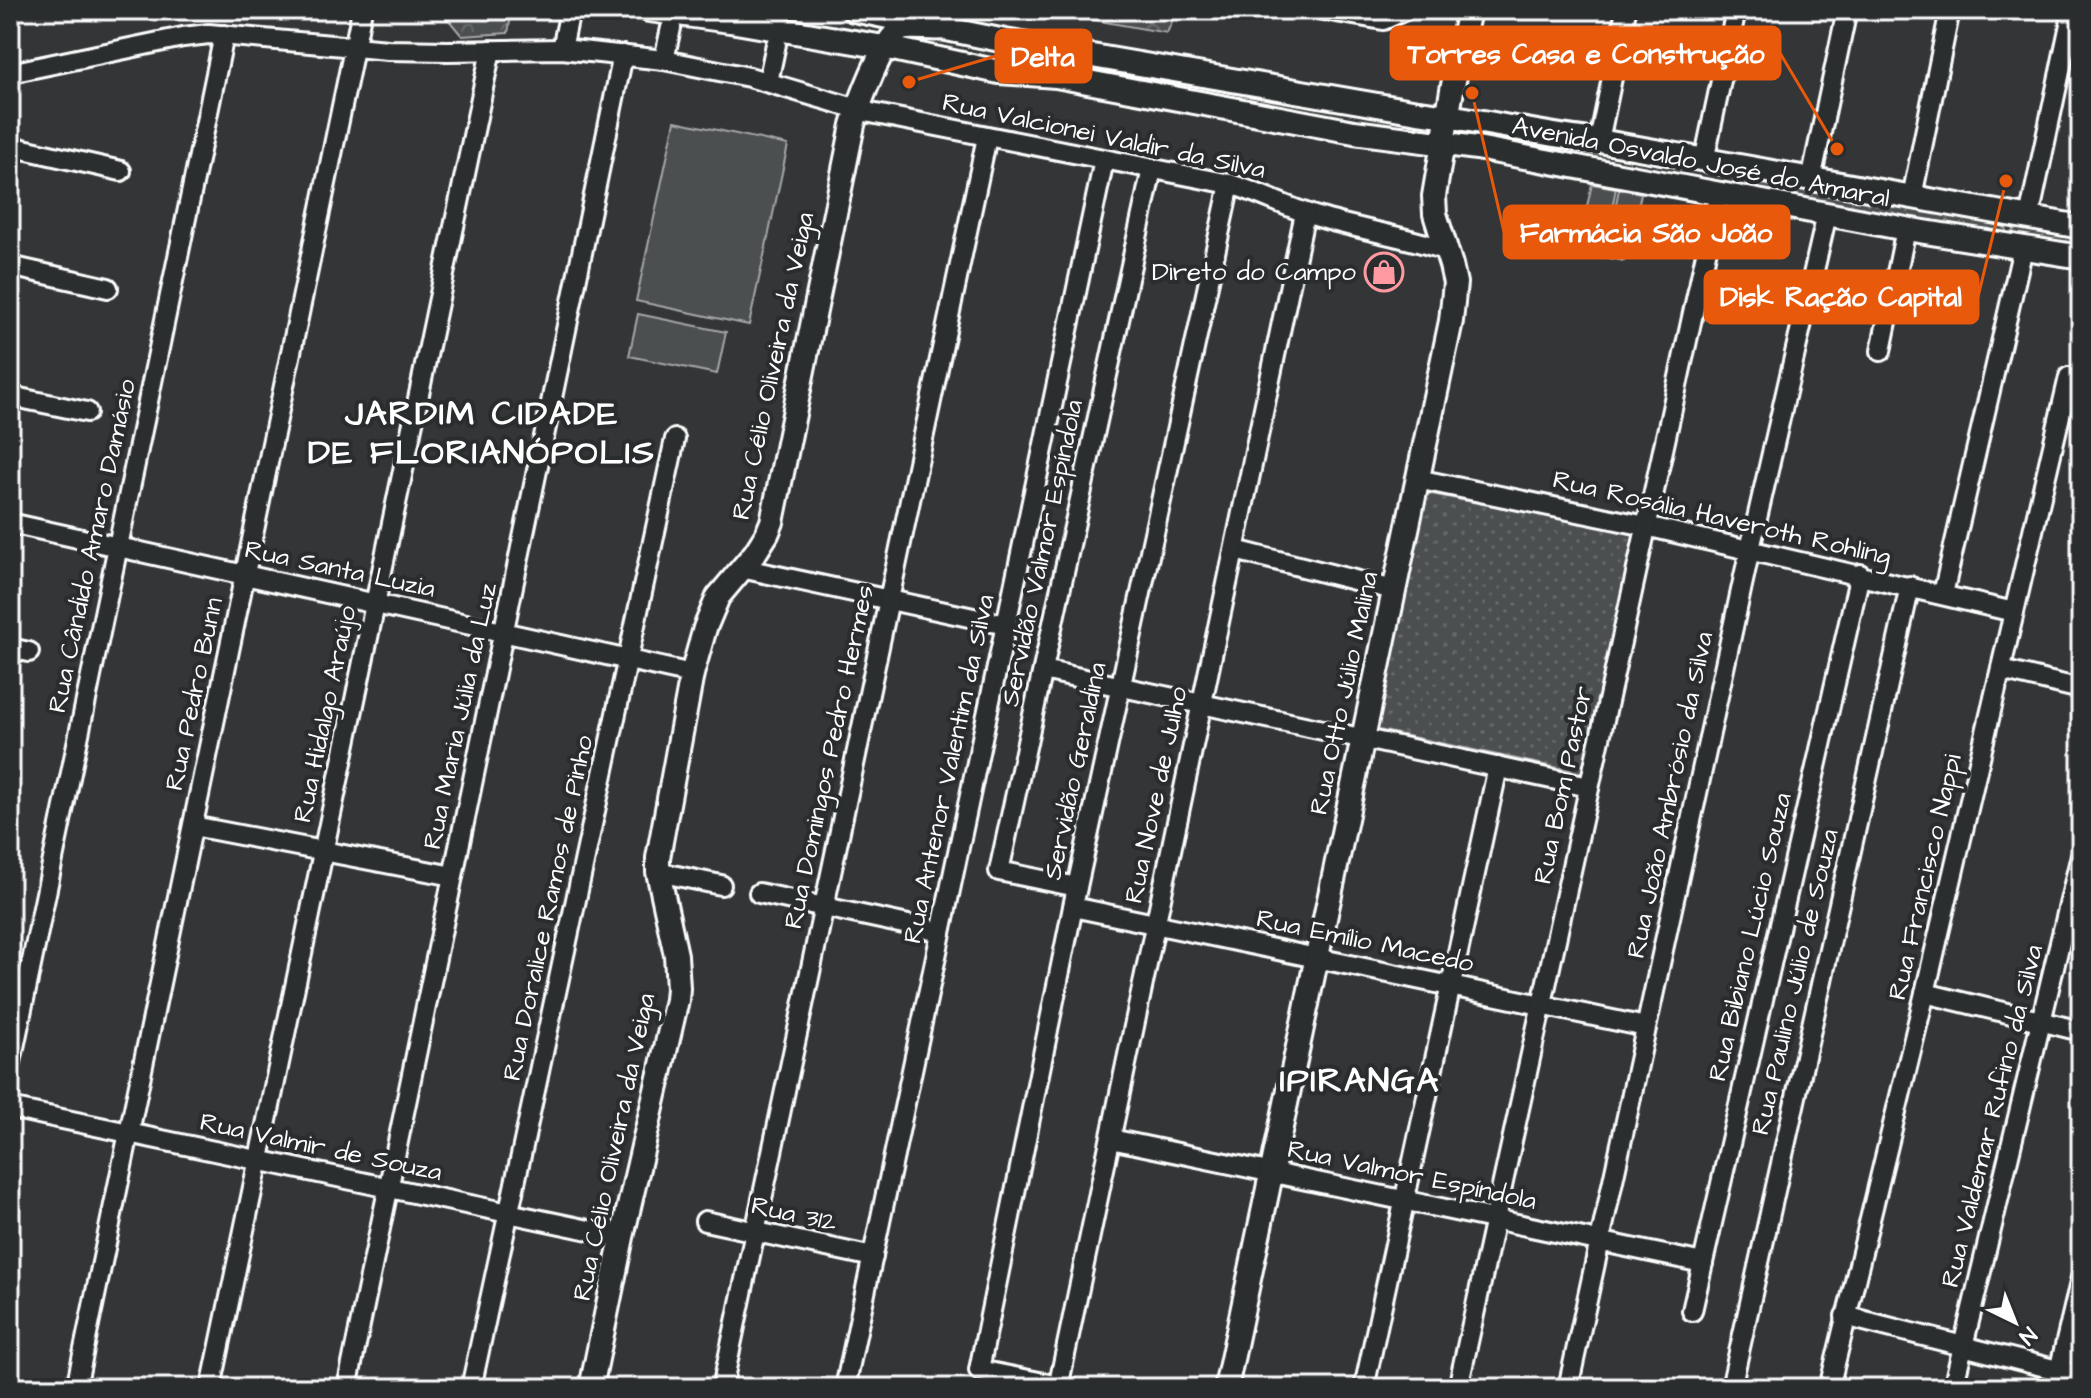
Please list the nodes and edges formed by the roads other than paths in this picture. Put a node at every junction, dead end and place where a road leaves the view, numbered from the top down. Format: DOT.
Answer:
graph roads {
  1 [pos="362,10"];
  2 [pos="570,10"];
  3 [pos="649,10"];
  4 [pos="854,10"];
  5 [pos="1324,10"];
  6 [pos="1405,10"];
  7 [pos="1469,10"];
  8 [pos="1626,10"];
  9 [pos="1736,10"];
  10 [pos="1847,10"];
  11 [pos="1950,10"];
  12 [pos="2073,10"];
  13 [pos="904,15"];
  14 [pos="1384,15"];
  15 [pos="724,16"];
  16 [pos="671,28"];
  17 [pos="944,28"];
  18 [pos="224,35"];
  19 [pos="776,44"];
  20 [pos="355,47"];
  21 [pos="884,47"];
  22 [pos="562,49"];
  23 [pos="491,50"];
  24 [pos="623,55"];
  25 [pos="664,60"];
  26 [pos="1120,60"];
  27 [pos="10,73"];
  28 [pos="1056,76"];
  29 [pos="768,82"];
  30 [pos="858,108"];
  31 [pos="1447,115"];
  32 [pos="987,137"];
  33 [pos="1599,141"];
  34 [pos="1443,143"];
  35 [pos="10,146"];
  36 [pos="1104,160"];
  37 [pos="1704,161"];
  38 [pos="1152,169"];
  39 [pos="121,171"];
  40 [pos="1811,180"];
  41 [pos="1230,184"];
  42 [pos="1719,194"];
  43 [pos="1912,197"];
  44 [pos="1305,213"];
  45 [pos="1827,214"];
  46 [pos="2029,218"];
  47 [pos="2081,227"];
  48 [pos="1906,229"];
  49 [pos="2023,248"];
  50 [pos="1445,250"];
  51 [pos="2081,257"];
  52 [pos="10,266"];
  53 [pos="108,288"];
  54 [pos="1881,351"];
  55 [pos="2069,377"];
  56 [pos="10,396"];
  57 [pos="87,412"];
  58 [pos="675,439"];
  59 [pos="1417,479"];
  60 [pos="10,523"];
  61 [pos="1646,526"];
  62 [pos="118,547"];
  63 [pos="1750,549"];
  64 [pos="1235,550"];
  65 [pos="741,568"];
  66 [pos="1860,574"];
  67 [pos="245,575"];
  68 [pos="1910,586"];
  69 [pos="1394,590"];
  70 [pos="1943,594"];
  71 [pos="888,600"];
  72 [pos="375,604"];
  73 [pos="2014,612"];
  74 [pos="1006,625"];
  75 [pos="504,632"];
  76 [pos="10,648"];
  77 [pos="29,652"];
  78 [pos="628,659"];
  79 [pos="1043,670"];
  80 [pos="2001,670"];
  81 [pos="692,674"];
  82 [pos="1120,687"];
  83 [pos="2081,689"];
  84 [pos="1202,704"];
  85 [pos="1363,738"];
  86 [pos="1498,767"];
  87 [pos="1589,787"];
  88 [pos="193,826"];
  89 [pos="323,851"];
  90 [pos="2081,855"];
  91 [pos="658,872"];
  92 [pos="453,876"];
  93 [pos="721,885"];
  94 [pos="1077,887"];
  95 [pos="759,893"];
  96 [pos="823,907"];
  97 [pos="1073,907"];
  98 [pos="1155,924"];
  99 [pos="941,932"];
  100 [pos="1317,958"];
  101 [pos="1451,986"];
  102 [pos="1925,993"];
  103 [pos="1542,1005"];
  104 [pos="2041,1021"];
  105 [pos="1646,1027"];
  106 [pos="2081,1031"];
  107 [pos="10,1067"];
  108 [pos="10,1108"];
  109 [pos="129,1133"];
  110 [pos="1111,1139"];
  111 [pos="259,1160"];
  112 [pos="1272,1173"];
  113 [pos="389,1187"];
  114 [pos="1405,1200"];
  115 [pos="509,1213"];
  116 [pos="1495,1219"];
  117 [pos="705,1221"];
  118 [pos="755,1232"];
  119 [pos="622,1237"];
  120 [pos="1600,1241"];
  121 [pos="873,1257"];
  122 [pos="1703,1263"];
  123 [pos="2081,1278"];
  124 [pos="1692,1311"];
  125 [pos="1845,1316"];
  126 [pos="1963,1346"];
  127 [pos="2081,1376"];
  128 [pos="2057,1380"];
  129 [pos="1062,1387"];
  130 [pos="76,1388"];
  131 [pos="211,1388"];
  132 [pos="347,1388"];
  133 [pos="471,1388"];
  134 [pos="591,1388"];
  135 [pos="722,1388"];
  136 [pos="845,1388"];
  137 [pos="1226,1388"];
  138 [pos="1364,1388"];
  139 [pos="1458,1388"];
  140 [pos="1568,1388"];
  141 [pos="1731,1388"];
  142 [pos="1829,1388"];
  143 [pos="1953,1388"];
  1 -- 20 [label="street, Rua Pedro Bunn"];
  2 -- 22 [label="street"];
  3 -- 15 [label="main road, Avenida Osvaldo José do Amaral"];
  4 -- 13 [label="main road, Avenida Osvaldo José do Amaral"];
  5 -- 14 [label="street"];
  6 -- 14 [label="street"];
  7 -- 31 [label="main road, Rua Otto Júlio Malina"];
  8 -- 33 [label="street"];
  9 -- 37 [label="street"];
  10 -- 40 [label="street"];
  11 -- 43 [label="street"];
  12 -- 46 [label="street"];
  13 -- 17 [label="main road, Avenida Osvaldo José do Amaral"];
  15 -- 21 [label="main road, Avenida Osvaldo José do Amaral"];
  16 -- 25 [label="street"];
  17 -- 21 [label="main road"];
  17 -- 26 [label="main road, Avenida Osvaldo José do Amaral"];
  18 -- 20 [label="street, Rua Valcionei Valdir da Silva"];
  18 -- 27 [label="street, Rua Valcionei Valdir da Silva"];
  18 -- 62 [label="street, Rua Cândido Amaro Damásio"];
  19 -- 29 [label="street"];
  20 -- 23 [label="street, Rua Valcionei Valdir da Silva"];
  20 -- 67 [label="street, Rua Pedro Bunn"];
  21 -- 28 [label="main road, Avenida Osvaldo José do Amaral"];
  21 -- 30 [label="main road, Rua Célio Oliveira da Veiga"];
  22 -- 23 [label="street, Rua Valcionei Valdir da Silva"];
  22 -- 24 [label="street, Rua Valcionei Valdir da Silva"];
  23 -- 72 [label="street, Rua Hidalgo Araújo"];
  24 -- 25 [label="street, Rua Valcionei Valdir da Silva"];
  24 -- 75 [label="street, Rua Maria Júlia da Luz"];
  25 -- 29 [label="street, Rua Valcionei Valdir da Silva"];
  26 -- 28 [label="main road"];
  26 -- 31 [label="main road, Avenida Osvaldo José do Amaral"];
  28 -- 34 [label="main road, Avenida Osvaldo José do Amaral"];
  29 -- 30 [label="street, Rua Valcionei Valdir da Silva"];
  30 -- 32 [label="street, Rua Valcionei Valdir da Silva"];
  30 -- 65 [label="main road, Rua Célio Oliveira da Veiga"];
  31 -- 33 [label="main road, Avenida Osvaldo José do Amaral"];
  31 -- 34 [label="main road, Rua Otto Júlio Malina"];
  32 -- 36 [label="street, Rua Valcionei Valdir da Silva"];
  32 -- 71 [label="street, Rua Domingos Pedro Hermes"];
  33 -- 37 [label="main road, Avenida Osvaldo José do Amaral"];
  34 -- 42 [label="main road, Avenida Osvaldo José do Amaral"];
  34 -- 50 [label="main road, Rua Otto Júlio Malina"];
  35 -- 39 [label="street"];
  36 -- 38 [label="street, Rua Valcionei Valdir da Silva"];
  36 -- 74 [label="street, Rua Antenor Valentim da Silva"];
  37 -- 40 [label="main road, Avenida Osvaldo José do Amaral"];
  38 -- 41 [label="street, Rua Valcionei Valdir da Silva"];
  38 -- 79 [label="street, Servidão Valmor Espíndola"];
  40 -- 42 [label="main road"];
  40 -- 43 [label="main road, Avenida Osvaldo José do Amaral"];
  41 -- 44 [label="street, Rua Valcionei Valdir da Silva"];
  41 -- 82 [label="street, Servidão Geraldina"];
  42 -- 45 [label="main road, Avenida Osvaldo José do Amaral"];
  42 -- 61 [label="street, Rua Bom Pastor"];
  43 -- 46 [label="main road, Avenida Osvaldo José do Amaral"];
  44 -- 50 [label="street, Rua Valcionei Valdir da Silva"];
  44 -- 64 [label="street, Rua Nove de Julho"];
  45 -- 48 [label="main road, Avenida Osvaldo José do Amaral"];
  45 -- 63 [label="street, Rua João Ambrósio da Silva"];
  46 -- 47 [label="main road, Avenida Osvaldo José do Amaral"];
  48 -- 49 [label="main road, Avenida Osvaldo José do Amaral"];
  48 -- 54 [label="street"];
  49 -- 51 [label="main road, Avenida Osvaldo José do Amaral"];
  49 -- 70 [label="street"];
  50 -- 59 [label="main road, Rua Otto Júlio Malina"];
  52 -- 53 [label="street"];
  55 -- 73 [label="street, Rua Francisco Nappi"];
  56 -- 57 [label="street"];
  58 -- 78 [label="street, Rua Doralice Ramos de Pinho"];
  59 -- 61 [label="street, Rua Rosália Haveroth Rohling"];
  59 -- 69 [label="main road, Rua Otto Júlio Malina"];
  60 -- 62 [label="street, Rua Santa Luzia"];
  61 -- 63 [label="street, Rua Rosália Haveroth Rohling"];
  61 -- 87 [label="street, Rua Bom Pastor"];
  62 -- 67 [label="street, Rua Santa Luzia"];
  62 -- 107 [label="street, Rua Cândido Amaro Damásio"];
  63 -- 66 [label="street, Rua Rosália Haveroth Rohling"];
  63 -- 105 [label="street, Rua João Ambrósio da Silva"];
  64 -- 69 [label="street"];
  64 -- 84 [label="street, Rua Nove de Julho"];
  65 -- 71 [label="street"];
  65 -- 81 [label="main road, Rua Célio Oliveira da Veiga"];
  66 -- 68 [label="street, Rua Rosália Haveroth Rohling"];
  66 -- 122 [label="street, Rua Bibiano Lúcio Souza"];
  67 -- 72 [label="street, Rua Santa Luzia"];
  67 -- 88 [label="street, Rua Pedro Bunn"];
  68 -- 70 [label="street, Rua Rosália Haveroth Rohling"];
  68 -- 141 [label="street, Rua Paulino Júlio de Souza"];
  69 -- 85 [label="main road, Rua Otto Júlio Malina"];
  70 -- 73 [label="street, Rua Rosália Haveroth Rohling"];
  71 -- 74 [label="street"];
  71 -- 96 [label="street, Rua Domingos Pedro Hermes"];
  72 -- 75 [label="street, Rua Santa Luzia"];
  72 -- 89 [label="street, Rua Hidalgo Araújo"];
  73 -- 80 [label="street, Rua Francisco Nappi"];
  74 -- 99 [label="street, Rua Antenor Valentim da Silva"];
  75 -- 78 [label="street, Rua Santa Luzia"];
  75 -- 92 [label="street, Rua Maria Júlia da Luz"];
  76 -- 77 [label="street"];
  78 -- 81 [label="street, Rua Santa Luzia"];
  78 -- 115 [label="street, Rua Doralice Ramos de Pinho"];
  79 -- 82 [label="street"];
  79 -- 94 [label="street, Servidão Valmor Espíndola"];
  80 -- 83 [label="street"];
  80 -- 102 [label="street, Rua Francisco Nappi"];
  81 -- 91 [label="main road, Rua Célio Oliveira da Veiga"];
  82 -- 84 [label="street"];
  82 -- 94 [label="street, Servidão Geraldina"];
  84 -- 85 [label="street"];
  84 -- 98 [label="street, Rua Nove de Julho"];
  85 -- 86 [label="street"];
  85 -- 100 [label="main road, Rua Otto Júlio Malina"];
  86 -- 87 [label="street"];
  86 -- 101 [label="street"];
  87 -- 103 [label="street, Rua Bom Pastor"];
  88 -- 89 [label="street"];
  88 -- 109 [label="street, Rua Pedro Bunn"];
  89 -- 92 [label="street"];
  89 -- 111 [label="street, Rua Hidalgo Araújo"];
  90 -- 104 [label="street, Rua Valdemar Rufino da Silva"];
  91 -- 93 [label="street"];
  91 -- 119 [label="main road, Rua Célio Oliveira da Veiga"];
  92 -- 113 [label="street, Rua Maria Júlia da Luz"];
  94 -- 97 [label="street, Servidão Geraldina"];
  95 -- 96 [label="street"];
  96 -- 99 [label="street"];
  96 -- 118 [label="street, Rua Domingos Pedro Hermes"];
  97 -- 98 [label="street, Rua Emílio Macedo"];
  97 -- 129 [label="street, Servidão Geraldina"];
  98 -- 100 [label="street, Rua Emílio Macedo"];
  98 -- 110 [label="street, Rua Nove de Julho"];
  99 -- 121 [label="street, Rua Antenor Valentim da Silva"];
  100 -- 101 [label="street, Rua Emílio Macedo"];
  100 -- 112 [label="main road, Rua Otto Júlio Malina"];
  101 -- 103 [label="street, Rua Emílio Macedo"];
  101 -- 114 [label="street"];
  102 -- 104 [label="street"];
  102 -- 125 [label="street, Rua Francisco Nappi"];
  103 -- 105 [label="street, Rua Emílio Macedo"];
  103 -- 116 [label="street, Rua Bom Pastor"];
  104 -- 106 [label="street"];
  104 -- 126 [label="street, Rua Valdemar Rufino da Silva"];
  105 -- 120 [label="street, Rua João Ambrósio da Silva"];
  108 -- 109 [label="street, Rua Valmir de Souza"];
  109 -- 111 [label="street, Rua Valmir de Souza"];
  109 -- 130 [label="street, Rua Pedro Bunn"];
  110 -- 112 [label="street, Rua Valmor Espíndola"];
  110 -- 129 [label="street, Rua Nove de Julho"];
  111 -- 113 [label="street, Rua Valmir de Souza"];
  111 -- 131 [label="street, Rua Hidalgo Araújo"];
  112 -- 114 [label="street, Rua Valmor Espíndola"];
  112 -- 137 [label="main road, Rua Otto Júlio Malina"];
  113 -- 115 [label="street, Rua Valmir de Souza"];
  113 -- 132 [label="street, Rua Maria Júlia da Luz"];
  114 -- 116 [label="street, Rua Valmor Espíndola"];
  114 -- 138 [label="street"];
  115 -- 119 [label="street, Rua Valmir de Souza"];
  115 -- 133 [label="street, Rua Doralice Ramos de Pinho"];
  116 -- 120 [label="street, Rua Valmor Espíndola"];
  116 -- 139 [label="street, Rua Bom Pastor"];
  117 -- 118 [label="street, Rua 312"];
  118 -- 121 [label="street, Rua 312"];
  118 -- 135 [label="street, Rua Domingos Pedro Hermes"];
  119 -- 134 [label="main road, Rua Célio Oliveira da Veiga"];
  120 -- 122 [label="street, Rua Valmor Espíndola"];
  120 -- 140 [label="street, Rua João Ambrósio da Silva"];
  121 -- 136 [label="street, Rua Antenor Valentim da Silva"];
  122 -- 124 [label="street, Rua Bibiano Lúcio Souza"];
  123 -- 128 [label="street"];
  125 -- 126 [label="street"];
  125 -- 142 [label="street, Rua Francisco Nappi"];
  126 -- 128 [label="street"];
  126 -- 143 [label="street, Rua Valdemar Rufino da Silva"];
  127 -- 128 [label="street"];
}
